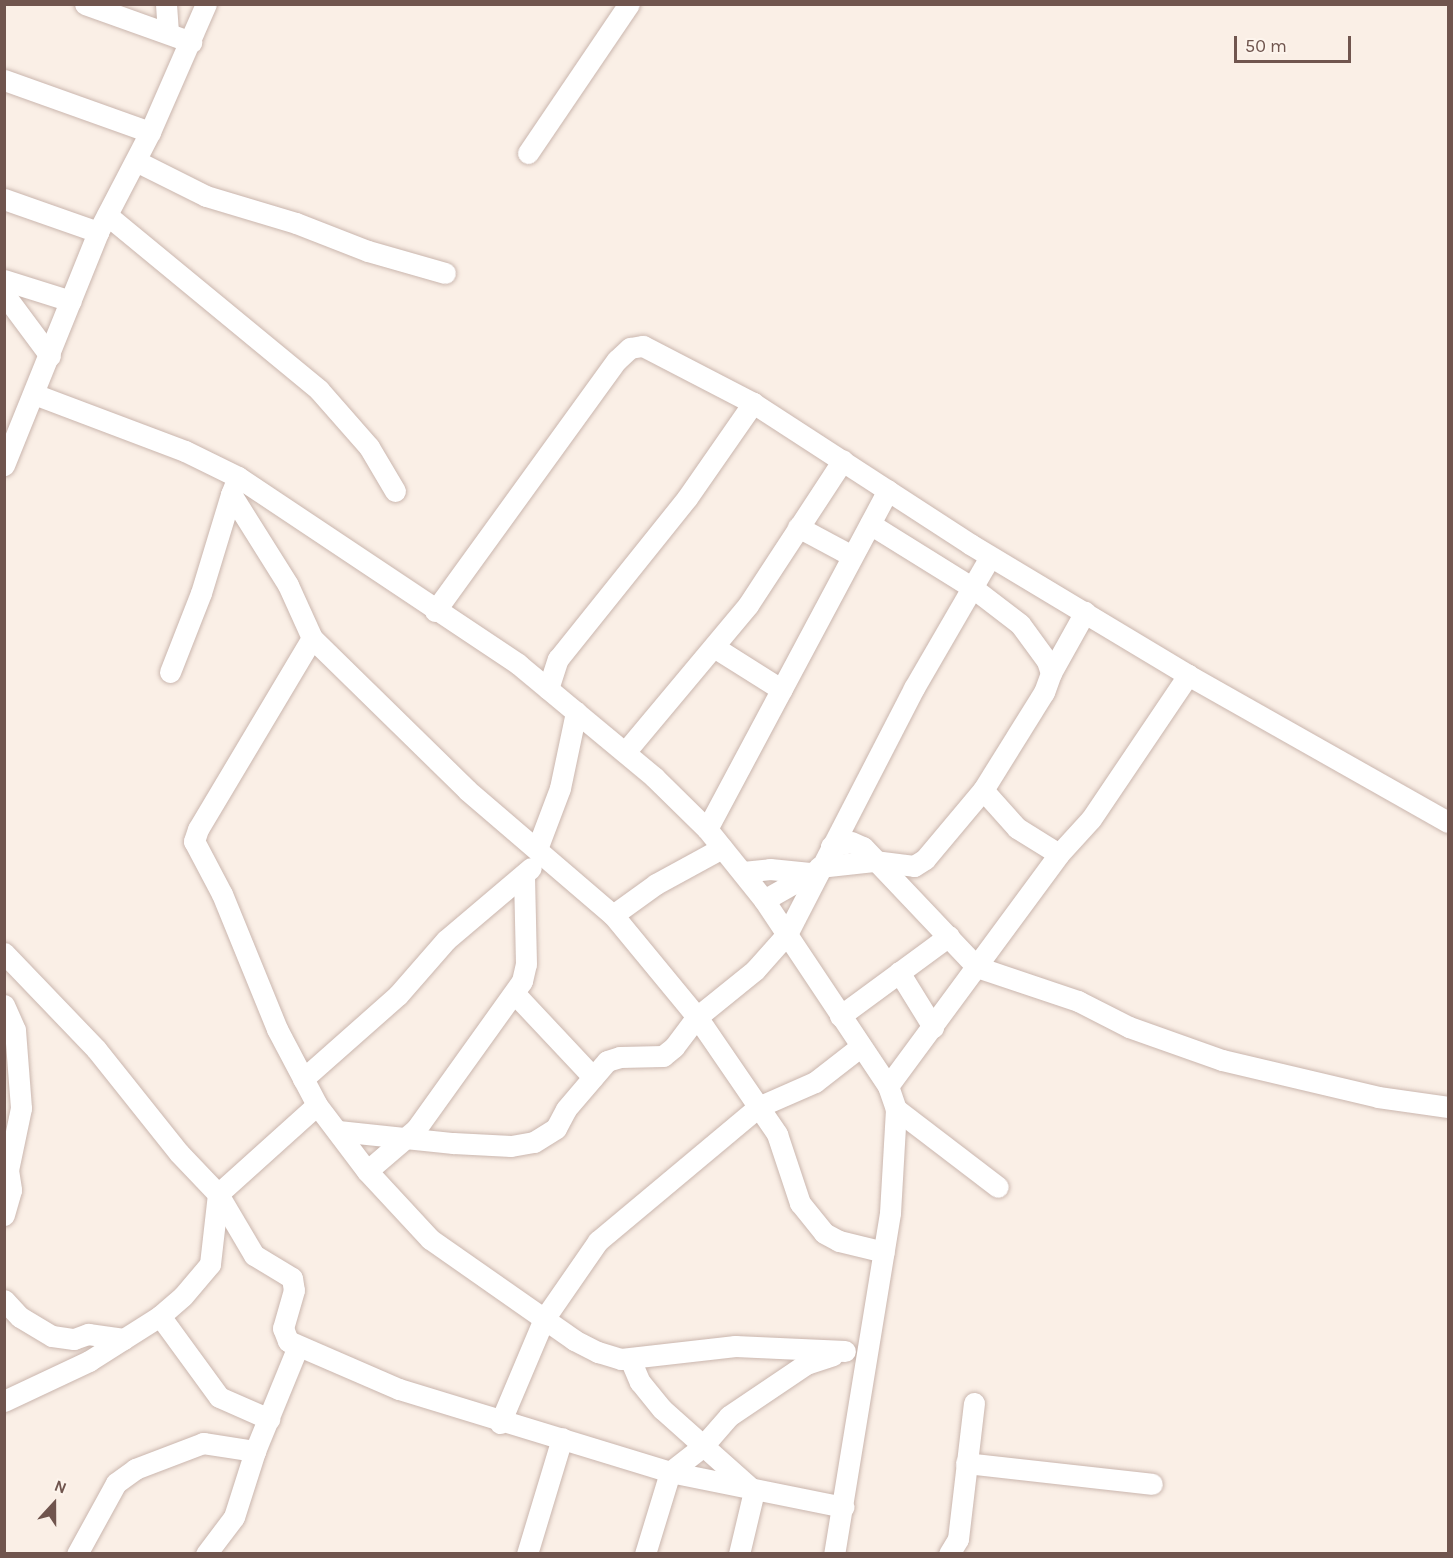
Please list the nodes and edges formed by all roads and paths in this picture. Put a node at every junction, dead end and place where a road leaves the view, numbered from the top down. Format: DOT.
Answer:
graph roads {
  1 [pos="85,4"];
  2 [pos="166,4"];
  3 [pos="207,4"];
  4 [pos="629,4"];
  5 [pos="168,33"];
  6 [pos="191,42"];
  7 [pos="4,80"];
  8 [pos="150,132"];
  9 [pos="528,153"];
  10 [pos="136,161"];
  11 [pos="4,199"];
  12 [pos="103,223"];
  13 [pos="445,273"];
  14 [pos="4,280"];
  15 [pos="4,294"];
  16 [pos="71,301"];
  17 [pos="50,356"];
  18 [pos="34,394"];
  19 [pos="753,403"];
  20 [pos="11,426"];
  21 [pos="843,460"];
  22 [pos="4,465"];
  23 [pos="235,485"];
  24 [pos="888,490"];
  25 [pos="395,491"];
  26 [pos="870,524"];
  27 [pos="798,527"];
  28 [pos="852,556"];
  29 [pos="990,557"];
  30 [pos="974,588"];
  31 [pos="435,611"];
  32 [pos="1085,612"];
  33 [pos="312,638"];
  34 [pos="714,647"];
  35 [pos="558,659"];
  36 [pos="518,664"];
  37 [pos="170,672"];
  38 [pos="1051,673"];
  39 [pos="1188,675"];
  40 [pos="548,689"];
  41 [pos="782,690"];
  42 [pos="576,712"];
  43 [pos="626,751"];
  44 [pos="983,790"];
  45 [pos="1449,822"];
  46 [pos="707,829"];
  47 [pos="831,846"];
  48 [pos="535,847"];
  49 [pos="722,848"];
  50 [pos="1059,854"];
  51 [pos="874,861"];
  52 [pos="816,870"];
  53 [pos="743,872"];
  54 [pos="524,875"];
  55 [pos="764,900"];
  56 [pos="612,915"];
  57 [pos="787,934"];
  58 [pos="949,936"];
  59 [pos="4,953"];
  60 [pos="977,967"];
  61 [pos="898,972"];
  62 [pos="515,994"];
  63 [pos="4,1005"];
  64 [pos="840,1016"];
  65 [pos="697,1017"];
  66 [pos="933,1027"];
  67 [pos="860,1047"];
  68 [pos="593,1077"];
  69 [pos="303,1079"];
  70 [pos="888,1086"];
  71 [pos="317,1105"];
  72 [pos="758,1107"];
  73 [pos="1449,1107"];
  74 [pos="896,1109"];
  75 [pos="338,1131"];
  76 [pos="404,1140"];
  77 [pos="367,1171"];
  78 [pos="998,1187"];
  79 [pos="218,1194"];
  80 [pos="4,1215"];
  81 [pos="884,1252"];
  82 [pos="4,1300"];
  83 [pos="160,1316"];
  84 [pos="544,1319"];
  85 [pos="124,1339"];
  86 [pos="868,1343"];
  87 [pos="298,1346"];
  88 [pos="845,1351"];
  89 [pos="630,1359"];
  90 [pos="4,1401"];
  91 [pos="974,1403"];
  92 [pos="269,1419"];
  93 [pos="500,1423"];
  94 [pos="561,1438"];
  95 [pos="702,1447"];
  96 [pos="255,1451"];
  97 [pos="966,1463"];
  98 [pos="670,1472"];
  99 [pos="1152,1484"];
  100 [pos="754,1491"];
  101 [pos="843,1508"];
  102 [pos="77,1554"];
  103 [pos="206,1554"];
  104 [pos="527,1554"];
  105 [pos="645,1554"];
  106 [pos="739,1554"];
  107 [pos="834,1554"];
  108 [pos="949,1554"];
  1 -- 5 [label="street"];
  2 -- 5 [label="street"];
  3 -- 6 [label="street"];
  4 -- 9 [label="street"];
  5 -- 6 [label="street"];
  6 -- 8 [label="street"];
  7 -- 8 [label="street"];
  8 -- 10 [label="street"];
  10 -- 12 [label="street"];
  10 -- 13 [label="street"];
  11 -- 12 [label="street"];
  12 -- 16 [label="street"];
  12 -- 25 [label="street"];
  14 -- 16 [label="street"];
  15 -- 17 [label="street"];
  16 -- 17 [label="street"];
  17 -- 18 [label="street"];
  18 -- 20 [label="street"];
  18 -- 23 [label="street"];
  19 -- 21 [label="street"];
  19 -- 31 [label="street"];
  19 -- 35 [label="street"];
  20 -- 22 [label="street"];
  21 -- 24 [label="street"];
  21 -- 27 [label="street"];
  23 -- 31 [label="street"];
  23 -- 33 [label="street"];
  23 -- 37 [label="street"];
  24 -- 26 [label="street"];
  24 -- 29 [label="street"];
  26 -- 28 [label="street"];
  26 -- 30 [label="street"];
  27 -- 28 [label="street"];
  27 -- 34 [label="street"];
  28 -- 41 [label="street"];
  29 -- 30 [label="street"];
  29 -- 32 [label="street"];
  30 -- 38 [label="street"];
  30 -- 47 [label="street"];
  31 -- 36 [label="street"];
  32 -- 38 [label="street"];
  32 -- 39 [label="street"];
  33 -- 48 [label="street"];
  33 -- 69 [label="street"];
  34 -- 41 [label="street"];
  34 -- 43 [label="street"];
  35 -- 36 [label="street"];
  35 -- 40 [label="street"];
  36 -- 40 [label="street"];
  38 -- 44 [label="street"];
  39 -- 45 [label="street"];
  39 -- 50 [label="street"];
  40 -- 42 [label="street"];
  41 -- 46 [label="street"];
  42 -- 43 [label="street"];
  42 -- 48 [label="street"];
  43 -- 46 [label="street"];
  44 -- 50 [label="street"];
  44 -- 51 [label="street"];
  46 -- 49 [label="street"];
  47 -- 51 [label="street"];
  47 -- 52 [label="street"];
  48 -- 54 [label="street"];
  48 -- 56 [label="street"];
  49 -- 53 [label="street"];
  49 -- 56 [label="street"];
  50 -- 60 [label="street"];
  51 -- 52 [label="street"];
  51 -- 58 [label="street"];
  52 -- 53 [label="street"];
  52 -- 55 [label="street"];
  52 -- 57 [label="street"];
  53 -- 55 [label="street"];
  54 -- 62 [label="street"];
  54 -- 69 [label="street"];
  55 -- 57 [label="street"];
  56 -- 65 [label="street"];
  57 -- 64 [label="street"];
  57 -- 65 [label="street"];
  58 -- 60 [label="street"];
  58 -- 61 [label="street"];
  59 -- 79 [label="street"];
  60 -- 66 [label="street"];
  60 -- 73 [label="street"];
  61 -- 64 [label="street"];
  61 -- 66 [label="street"];
  62 -- 68 [label="street"];
  62 -- 76 [label="street"];
  63 -- 80 [label="street"];
  64 -- 67 [label="street"];
  65 -- 68 [label="street"];
  65 -- 72 [label="street"];
  66 -- 70 [label="street"];
  67 -- 70 [label="street"];
  67 -- 72 [label="street"];
  68 -- 76 [label="street"];
  69 -- 71 [label="street"];
  70 -- 74 [label="street"];
  71 -- 75 [label="street"];
  71 -- 79 [label="street"];
  72 -- 81 [label="street"];
  72 -- 84 [label="street"];
  74 -- 78 [label="street"];
  74 -- 81 [label="street"];
  75 -- 76 [label="street"];
  75 -- 77 [label="street"];
  76 -- 77 [label="street"];
  77 -- 84 [label="street"];
  79 -- 83 [label="street"];
  79 -- 87 [label="street"];
  81 -- 86 [label="street"];
  82 -- 85 [label="street"];
  83 -- 85 [label="street"];
  83 -- 92 [label="street"];
  84 -- 89 [label="street"];
  84 -- 93 [label="street"];
  85 -- 90 [label="street"];
  86 -- 88 [label="street"];
  86 -- 101 [label="street"];
  87 -- 92 [label="street"];
  87 -- 93 [label="street"];
  88 -- 89 [label="street"];
  88 -- 95 [label="street"];
  89 -- 95 [label="street"];
  91 -- 97 [label="street"];
  92 -- 96 [label="street"];
  93 -- 94 [label="street"];
  94 -- 98 [label="street"];
  94 -- 104 [label="street"];
  95 -- 98 [label="street"];
  95 -- 100 [label="street"];
  96 -- 102 [label="street"];
  96 -- 103 [label="street"];
  97 -- 99 [label="street"];
  97 -- 108 [label="street"];
  98 -- 100 [label="street"];
  98 -- 105 [label="street"];
  100 -- 101 [label="street"];
  100 -- 106 [label="street"];
  101 -- 107 [label="street"];
}
